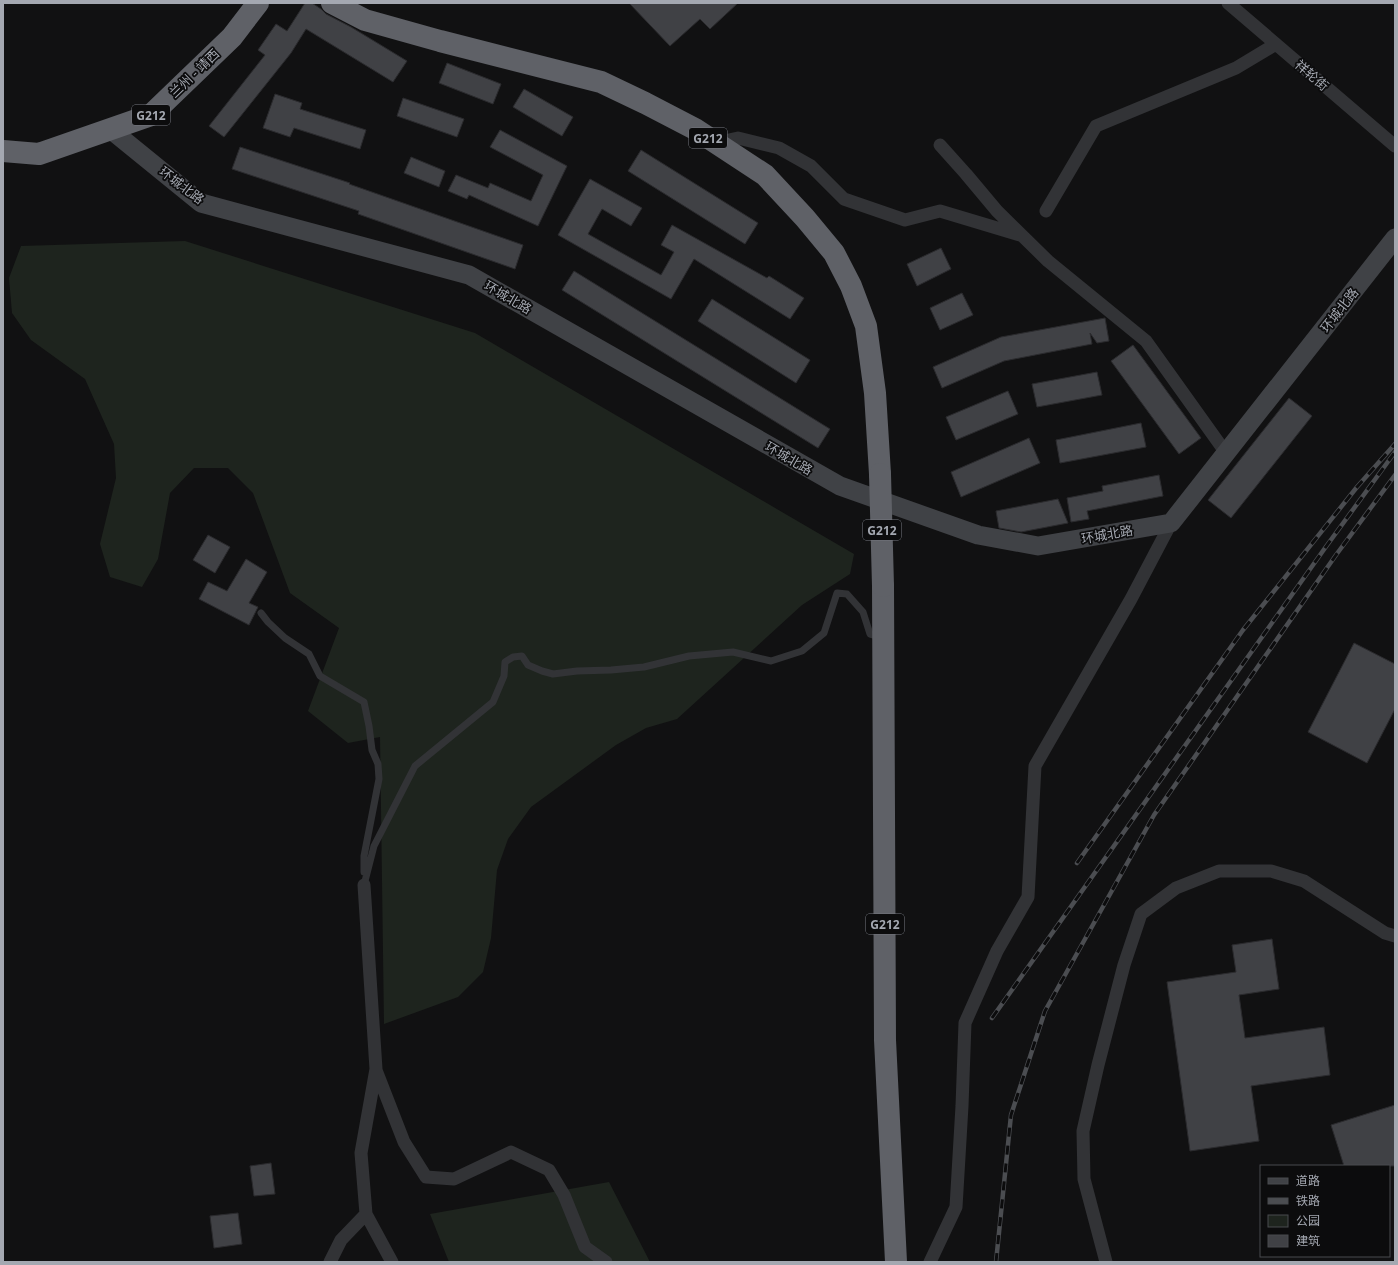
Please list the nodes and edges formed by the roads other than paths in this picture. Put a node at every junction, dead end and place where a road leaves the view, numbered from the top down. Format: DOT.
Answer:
graph roads {
  1 [pos="258,3"];
  2 [pos="332,3"];
  3 [pos="1228,3"];
  4 [pos="1276,44"];
  5 [pos="110,129"];
  6 [pos="715,143"];
  7 [pos="940,145"];
  8 [pos="1395,146"];
  9 [pos="3,151"];
  10 [pos="1046,211"];
  11 [pos="1022,236"];
  12 [pos="1395,238"];
  13 [pos="1226,453"];
  14 [pos="1171,523"];
  15 [pos="261,613"];
  16 [pos="884,638"];
  17 [pos="364,885"];
  18 [pos="1395,936"];
  19 [pos="376,1069"];
  20 [pos="366,1214"];
  21 [pos="330,1262"];
  22 [pos="392,1262"];
  23 [pos="606,1262"];
  24 [pos="896,1262"];
  25 [pos="930,1262"];
  26 [pos="1106,1262"];
  1 -- 5 [label="highway, 兰州 - 靖西 / G212"];
  2 -- 6 [label="highway, G212"];
  3 -- 4 [label="street, 祥轮街"];
  4 -- 8 [label="street, 祥轮街"];
  4 -- 10 [label="street"];
  5 -- 9 [label="highway, 兰州 - 靖西 / G212"];
  5 -- 14 [label="street, 环城北路"];
  6 -- 11 [label="street"];
  6 -- 16 [label="highway, G212, bridge"];
  7 -- 11 [label="street"];
  11 -- 13 [label="street"];
  12 -- 13 [label="street, 环城北路"];
  13 -- 14 [label="street, 环城北路"];
  14 -- 25 [label="street"];
  15 -- 17 [label="lane"];
  16 -- 17 [label="lane"];
  16 -- 24 [label="highway, G212"];
  17 -- 19 [label="street"];
  18 -- 26 [label="street"];
  19 -- 20 [label="street"];
  19 -- 23 [label="street"];
  20 -- 21 [label="street"];
  20 -- 22 [label="street"];
}
